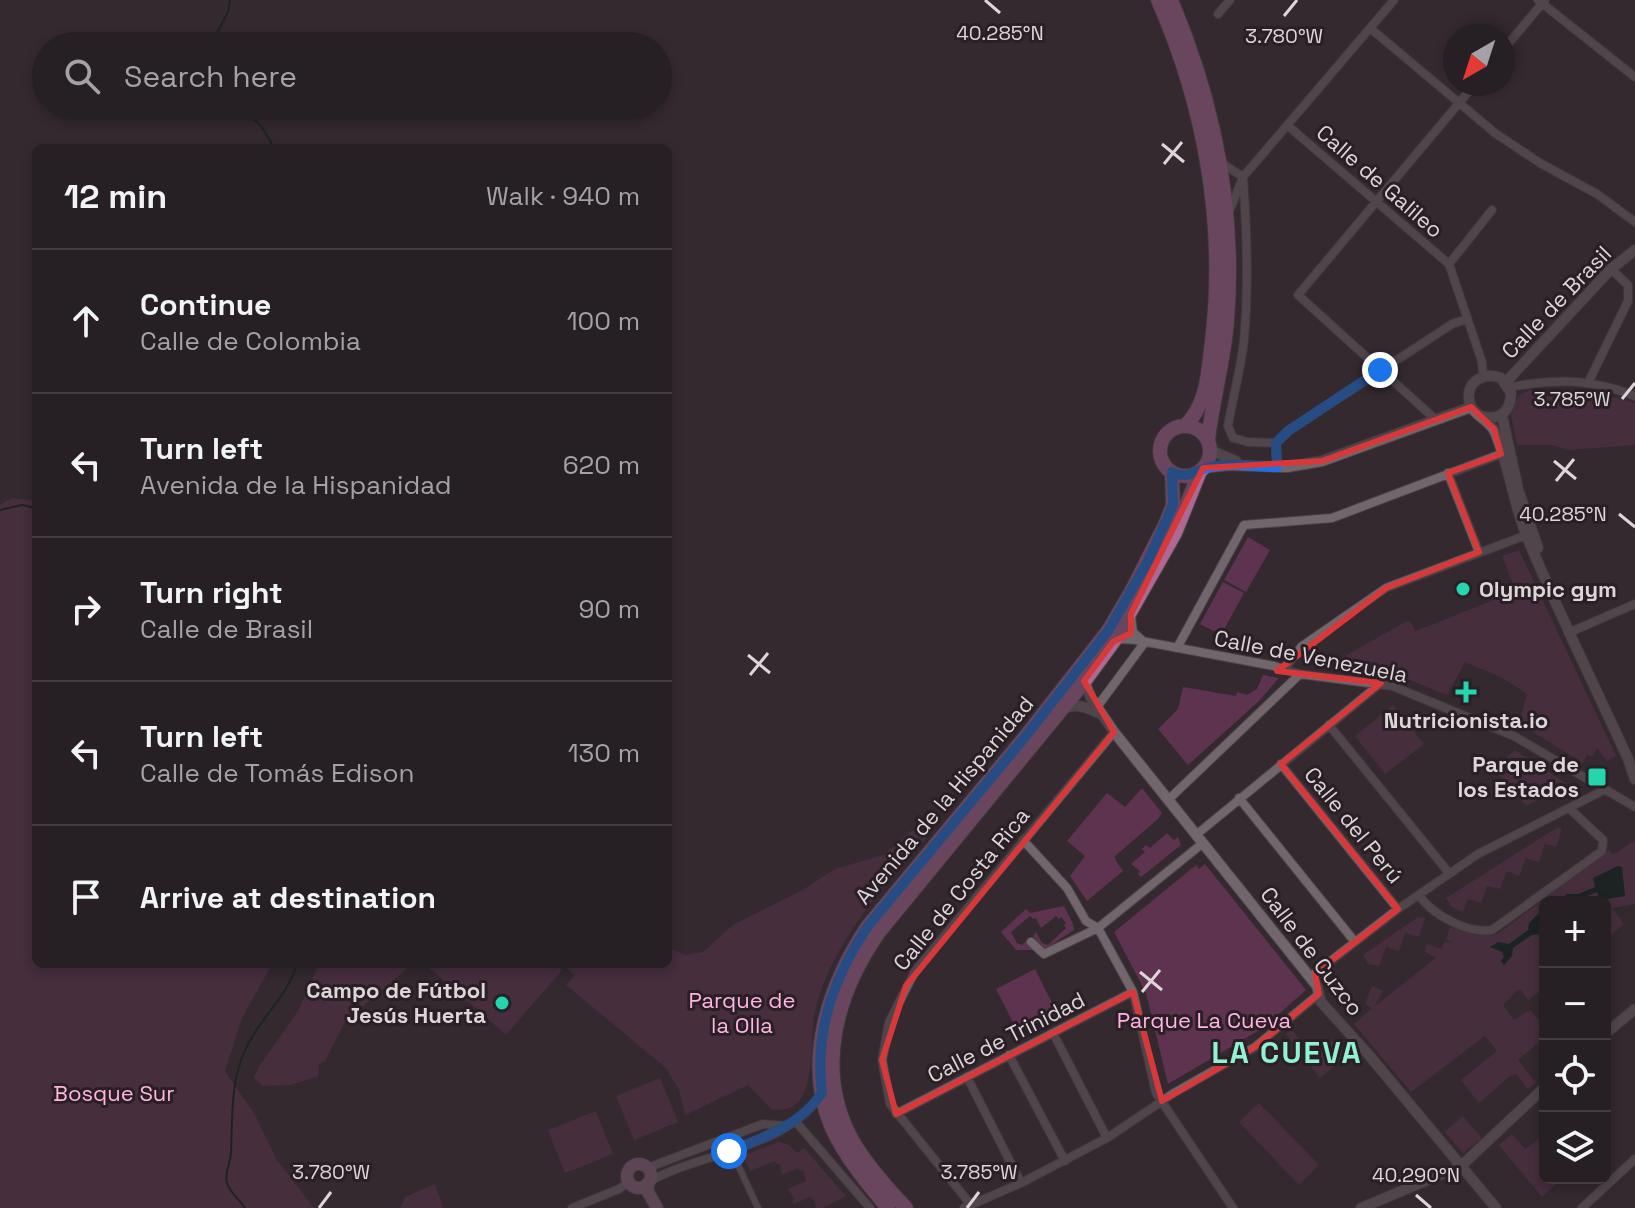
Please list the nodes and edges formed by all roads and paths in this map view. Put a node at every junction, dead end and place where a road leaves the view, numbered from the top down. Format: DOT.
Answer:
graph roads {
  1 [pos="1158,0"];
  2 [pos="1171,0"];
  3 [pos="1230,0"];
  4 [pos="1394,0"];
  5 [pos="1542,1"];
  6 [pos="1218,14"];
  7 [pos="1370,28"];
  8 [pos="1515,35"];
  9 [pos="1635,62"];
  10 [pos="1631,74"];
  11 [pos="1465,96"];
  12 [pos="1458,104"];
  13 [pos="1287,125"];
  14 [pos="1220,161"];
  15 [pos="1243,177"];
  16 [pos="1377,200"];
  17 [pos="1492,210"];
  18 [pos="1227,216"];
  19 [pos="1635,222"];
  20 [pos="1635,250"];
  21 [pos="1449,264"];
  22 [pos="1611,269"];
  23 [pos="1467,319"];
  24 [pos="1380,370"];
  25 [pos="1483,376"];
  26 [pos="1589,381"];
  27 [pos="1508,385"];
  28 [pos="1635,396"];
  29 [pos="1471,407"];
  30 [pos="1502,415"];
  31 [pos="1481,416"];
  32 [pos="1435,419"];
  33 [pos="1185,426"];
  34 [pos="1276,443"];
  35 [pos="1209,446"];
  36 [pos="1501,454"];
  37 [pos="1249,466"];
  38 [pos="1277,467"];
  39 [pos="1202,470"];
  40 [pos="1172,472"];
  41 [pos="1448,473"];
  42 [pos="1529,534"];
  43 [pos="1479,552"];
  44 [pos="1635,604"];
  45 [pos="1131,614"];
  46 [pos="1571,632"];
  47 [pos="1113,642"];
  48 [pos="1145,642"];
  49 [pos="1177,648"];
  50 [pos="1285,668"];
  51 [pos="1300,674"];
  52 [pos="1084,681"];
  53 [pos="1381,683"];
  54 [pos="1062,709"];
  55 [pos="1099,710"];
  56 [pos="1329,725"];
  57 [pos="1114,732"];
  58 [pos="1635,756"];
  59 [pos="1281,764"];
  60 [pos="1581,776"];
  61 [pos="1635,779"];
  62 [pos="1604,790"];
  63 [pos="1239,798"];
  64 [pos="1168,800"];
  65 [pos="1585,800"];
  66 [pos="1635,807"];
  67 [pos="1570,809"];
  68 [pos="1200,839"];
  69 [pos="1023,840"];
  70 [pos="1449,873"];
  71 [pos="1419,895"];
  72 [pos="1398,909"];
  73 [pos="1098,928"];
  74 [pos="1031,942"];
  75 [pos="1355,942"];
  76 [pos="1310,977"];
  77 [pos="1133,992"];
  78 [pos="1319,994"];
  79 [pos="1635,1009"];
  80 [pos="1611,1029"];
  81 [pos="1053,1033"];
  82 [pos="1009,1055"];
  83 [pos="967,1077"];
  84 [pos="822,1093"];
  85 [pos="1539,1093"];
  86 [pos="1162,1101"];
  87 [pos="896,1114"];
  88 [pos="791,1124"];
  89 [pos="1107,1138"];
  90 [pos="731,1150"];
  91 [pos="1635,1159"];
  92 [pos="1065,1161"];
  93 [pos="1461,1166"];
  94 [pos="642,1180"];
  95 [pos="1021,1183"];
  96 [pos="967,1206"];
  97 [pos="572,1208"];
  98 [pos="650,1208"];
  99 [pos="657,1208"];
  100 [pos="758,1208"];
  101 [pos="870,1208"];
  102 [pos="888,1208"];
  103 [pos="906,1208"];
  104 [pos="1233,1208"];
  105 [pos="1361,1208"];
  106 [pos="1496,1208"];
  107 [pos="1582,1208"];
  1 -- 33 [label="main road"];
  2 -- 14 [label="main road"];
  3 -- 6 [label="street"];
  4 -- 7 [label="street"];
  5 -- 8 [label="street"];
  5 -- 10 [label="street"];
  7 -- 12 [label="street"];
  7 -- 13 [label="street"];
  9 -- 10 [label="street"];
  11 -- 12 [label="street"];
  12 -- 16 [label="street"];
  12 -- 19 [label="street"];
  13 -- 15 [label="street"];
  13 -- 16 [label="street, Calle de Galileo"];
  14 -- 15 [label="street"];
  14 -- 18 [label="main road"];
  15 -- 18 [label="street"];
  15 -- 34 [label="street"];
  16 -- 21 [label="street, Calle de Galileo"];
  16 -- 24 [label="street"];
  17 -- 21 [label="street, Calle de Galileo"];
  18 -- 35 [label="main road"];
  20 -- 22 [label="street, Calle de Brasil"];
  21 -- 23 [label="street, Calle de Galileo"];
  22 -- 26 [label="street"];
  22 -- 27 [label="street, Calle de Brasil"];
  23 -- 24 [label="street"];
  23 -- 25 [label="street, Calle de Galileo"];
  24 -- 32 [label="street"];
  24 -- 34 [label="street"];
  25 -- 27 [label="street"];
  25 -- 29 [label="street"];
  26 -- 27 [label="street"];
  26 -- 28 [label="street"];
  27 -- 30 [label="street"];
  29 -- 31 [label="street"];
  29 -- 32 [label="street"];
  30 -- 31 [label="street"];
  30 -- 42 [label="street"];
  31 -- 36 [label="street"];
  32 -- 38 [label="street"];
  33 -- 35 [label="main road"];
  33 -- 40 [label="main road"];
  34 -- 38 [label="street"];
  35 -- 37 [label="street"];
  35 -- 39 [label="main road"];
  36 -- 41 [label="street"];
  36 -- 42 [label="street"];
  37 -- 38 [label="street"];
  37 -- 39 [label="street"];
  39 -- 40 [label="main road"];
  39 -- 45 [label="main road, Avenida de la Hispanidad"];
  40 -- 84 [label="main road, Avenida de la Hispanidad"];
  41 -- 43 [label="street"];
  41 -- 49 [label="street"];
  42 -- 43 [label="street"];
  42 -- 46 [label="street"];
  43 -- 50 [label="street"];
  44 -- 46 [label="street"];
  45 -- 47 [label="main road, Avenida de la Hispanidad"];
  45 -- 48 [label="street"];
  46 -- 58 [label="street"];
  46 -- 61 [label="street"];
  47 -- 48 [label="street, Calle de Venezuela"];
  47 -- 52 [label="main road, Avenida de la Hispanidad"];
  48 -- 49 [label="street, Calle de Venezuela"];
  48 -- 55 [label="street"];
  49 -- 50 [label="street, Calle de Venezuela"];
  50 -- 51 [label="street, Calle de Venezuela"];
  51 -- 53 [label="street, Calle de Venezuela"];
  51 -- 64 [label="street"];
  52 -- 54 [label="main road, Avenida de la Hispanidad"];
  52 -- 55 [label="street, Calle de Cuzco"];
  53 -- 56 [label="street"];
  53 -- 60 [label="street, Calle de Venezuela"];
  54 -- 55 [label="street"];
  54 -- 103 [label="main road, Avenida de la Hispanidad"];
  55 -- 57 [label="street, Calle de Cuzco"];
  56 -- 59 [label="street"];
  56 -- 70 [label="street"];
  57 -- 64 [label="street, Calle de Cuzco"];
  57 -- 69 [label="street, Calle de Costa Rica"];
  59 -- 63 [label="street"];
  59 -- 72 [label="street, Calle del Perú"];
  60 -- 62 [label="street, Calle de Venezuela"];
  60 -- 65 [label="street"];
  62 -- 65 [label="street"];
  62 -- 66 [label="street, Calle de Venezuela"];
  63 -- 68 [label="street"];
  63 -- 75 [label="street"];
  64 -- 68 [label="street, Calle de Cuzco"];
  65 -- 67 [label="street"];
  67 -- 70 [label="street"];
  67 -- 71 [label="street"];
  68 -- 73 [label="street"];
  68 -- 76 [label="street, Calle de Cuzco"];
  69 -- 73 [label="street"];
  69 -- 87 [label="street, Calle de Costa Rica"];
  70 -- 71 [label="street"];
  71 -- 72 [label="street"];
  72 -- 75 [label="street"];
  73 -- 74 [label="street"];
  73 -- 77 [label="street"];
  75 -- 76 [label="street"];
  76 -- 78 [label="street, Calle de Cuzco"];
  77 -- 81 [label="street, Calle de Trinidad"];
  77 -- 86 [label="street"];
  78 -- 86 [label="street"];
  78 -- 93 [label="street, Calle de Cuzco"];
  79 -- 80 [label="street"];
  81 -- 82 [label="street, Calle de Trinidad"];
  81 -- 89 [label="street"];
  82 -- 83 [label="street, Calle de Trinidad"];
  82 -- 92 [label="street"];
  83 -- 87 [label="street, Calle de Trinidad"];
  83 -- 95 [label="street"];
  84 -- 88 [label="street"];
  84 -- 102 [label="main road, Avenida de la Hispanidad"];
  85 -- 93 [label="street"];
  86 -- 89 [label="street"];
  86 -- 104 [label="street"];
  87 -- 96 [label="street, Calle de Costa Rica"];
  88 -- 90 [label="street"];
  88 -- 94 [label="street"];
  88 -- 101 [label="street"];
  89 -- 92 [label="street"];
  90 -- 94 [label="street"];
  90 -- 100 [label="street"];
  91 -- 107 [label="street"];
  92 -- 95 [label="street"];
  93 -- 105 [label="street"];
  93 -- 106 [label="street, Calle de Cuzco"];
  94 -- 97 [label="street"];
  94 -- 98 [label="main road"];
  94 -- 99 [label="main road"];
  95 -- 96 [label="street"];
}
